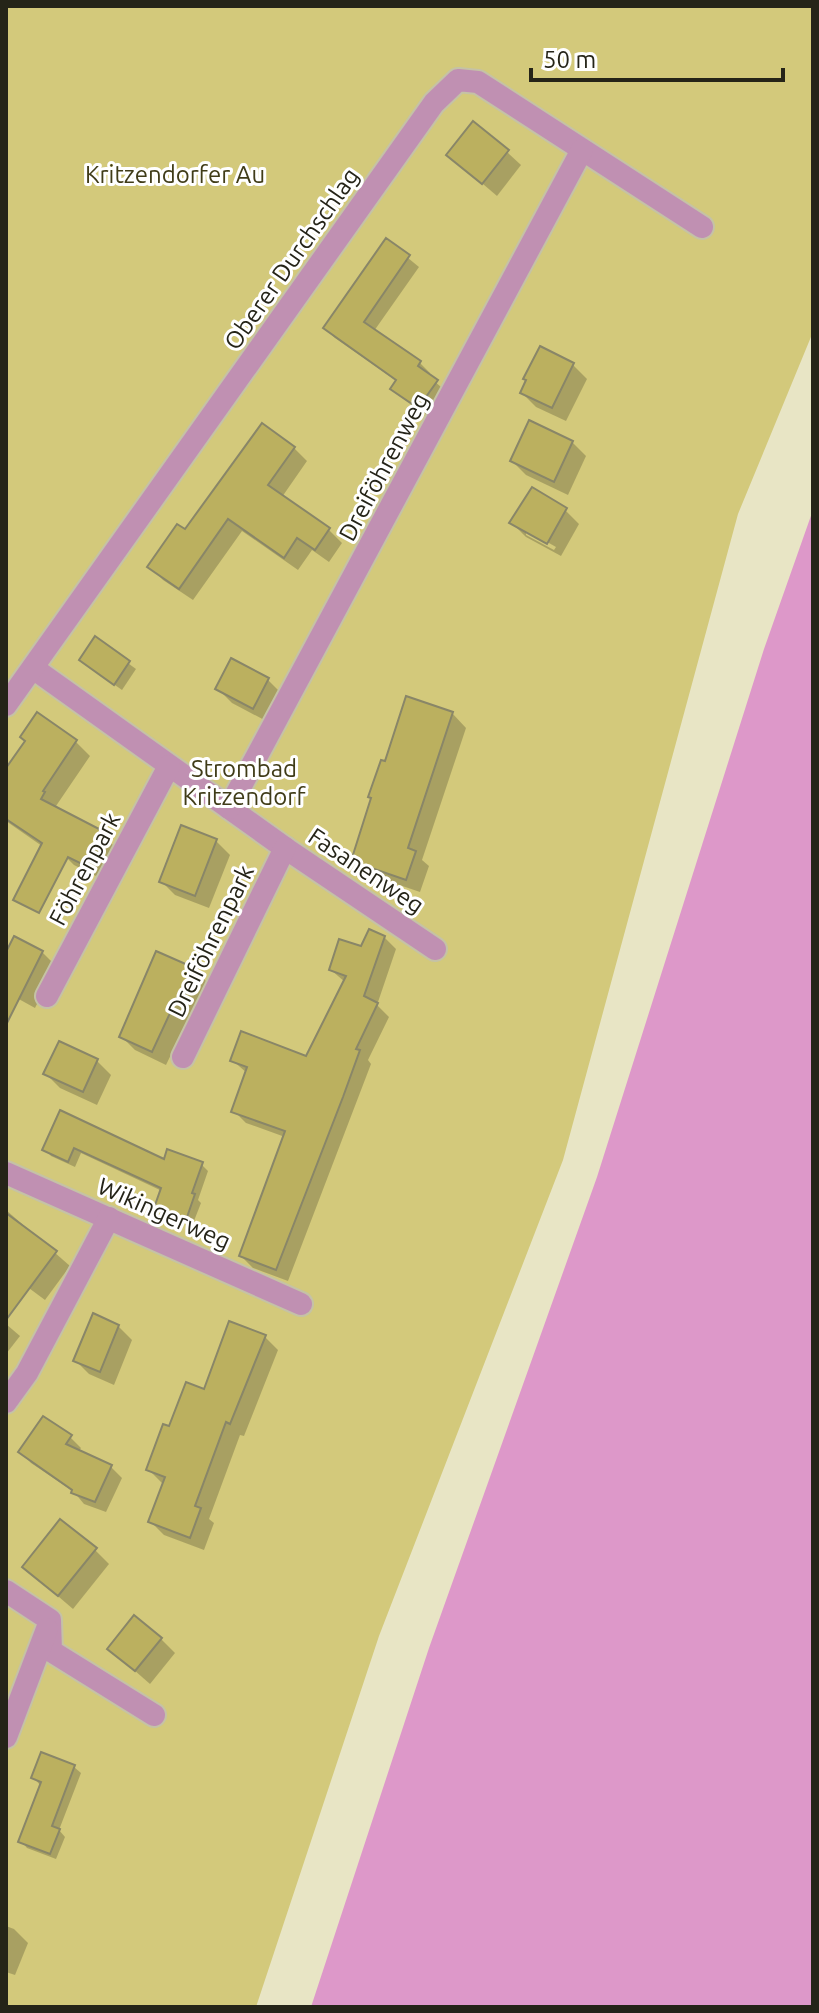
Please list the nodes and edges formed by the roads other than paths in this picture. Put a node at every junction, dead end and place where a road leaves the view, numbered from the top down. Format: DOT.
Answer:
graph roads {
  1 [pos="582,150"];
  2 [pos="702,227"];
  3 [pos="33,668"];
  4 [pos="6,705"];
  5 [pos="169,766"];
  6 [pos="229,808"];
  7 [pos="285,848"];
  8 [pos="435,949"];
  9 [pos="47,996"];
  10 [pos="183,1057"];
  11 [pos="6,1173"];
  12 [pos="109,1218"];
  13 [pos="301,1304"];
  14 [pos="6,1402"];
  15 [pos="6,1591"];
  16 [pos="50,1620"];
  17 [pos="154,1715"];
  18 [pos="6,1737"];
  1 -- 2 [label="street, Oberer Durchschlag"];
  1 -- 3 [label="street, Oberer Durchschlag"];
  1 -- 6 [label="street, Dreiföhrenweg"];
  3 -- 4 [label="street, Oberer Durchschlag"];
  3 -- 5 [label="street, Fasanenweg"];
  5 -- 6 [label="street, Fasanenweg"];
  5 -- 9 [label="street, Föhrenpark"];
  6 -- 7 [label="street, Fasanenweg"];
  7 -- 8 [label="street, Fasanenweg"];
  7 -- 10 [label="street, Dreiföhrenpark"];
  11 -- 12 [label="street, Wikingerweg"];
  12 -- 13 [label="street, Wikingerweg"];
  12 -- 14 [label="street"];
  15 -- 16 [label="street"];
  16 -- 17 [label="street"];
  16 -- 18 [label="street"];
}
